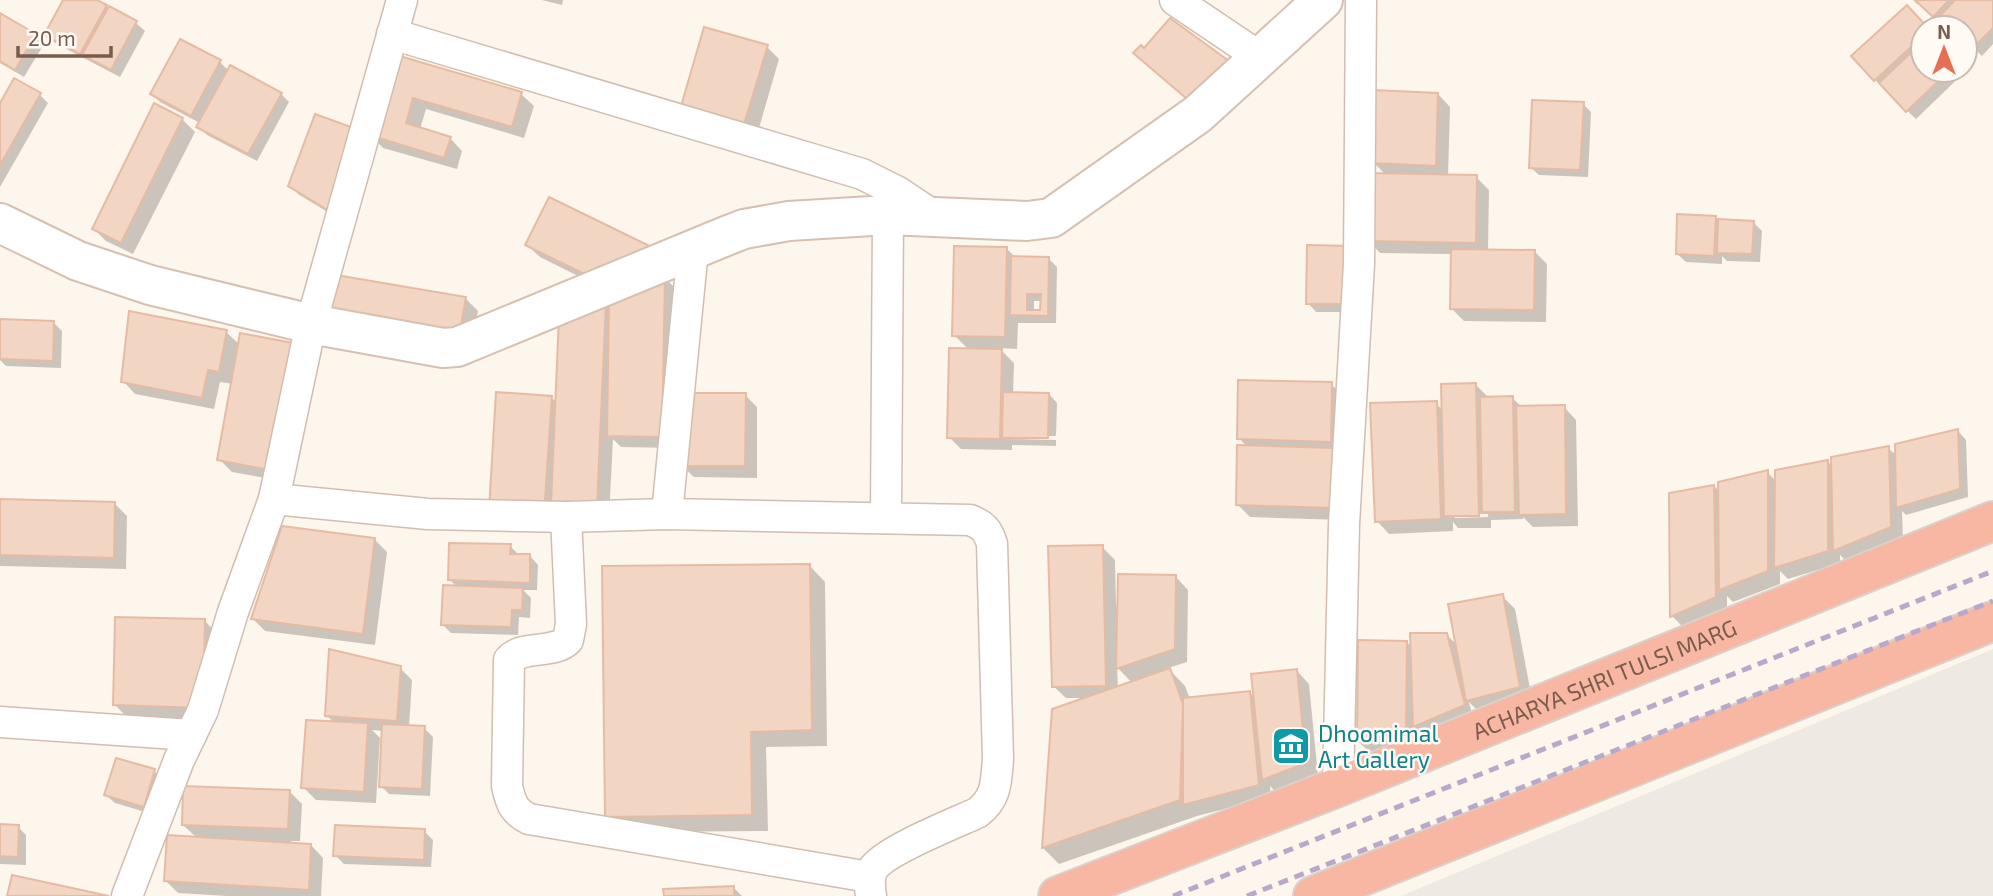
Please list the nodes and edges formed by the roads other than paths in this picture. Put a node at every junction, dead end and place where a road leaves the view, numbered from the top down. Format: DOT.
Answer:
graph roads {
  1 [pos="402,0"];
  2 [pos="1175,0"];
  3 [pos="1322,0"];
  4 [pos="1361,0"];
  5 [pos="392,34"];
  6 [pos="1261,58"];
  7 [pos="888,215"];
  8 [pos="934,216"];
  9 [pos="0,223"];
  10 [pos="693,249"];
  11 [pos="311,324"];
  12 [pos="274,499"];
  13 [pos="667,514"];
  14 [pos="566,517"];
  15 [pos="886,518"];
  16 [pos="1993,521"];
  17 [pos="1993,621"];
  18 [pos="0,722"];
  19 [pos="191,735"];
  20 [pos="1338,787"];
  21 [pos="870,887"];
  22 [pos="127,896"];
  23 [pos="1058,896"];
  24 [pos="1312,896"];
  1 -- 5 [label="street"];
  2 -- 6 [label="street"];
  3 -- 6 [label="street"];
  4 -- 20 [label="street"];
  5 -- 8 [label="street"];
  5 -- 11 [label="street"];
  6 -- 8 [label="street"];
  7 -- 8 [label="street"];
  7 -- 10 [label="street"];
  7 -- 15 [label="street"];
  9 -- 11 [label="street"];
  10 -- 11 [label="street"];
  10 -- 13 [label="street"];
  11 -- 12 [label="street"];
  12 -- 14 [label="street"];
  12 -- 19 [label="street"];
  13 -- 14 [label="street"];
  13 -- 15 [label="street"];
  14 -- 21 [label="street"];
  15 -- 21 [label="street"];
  16 -- 20 [label="highway, ACHARYA SHRI TULSI MARG"];
  17 -- 24 [label="highway"];
  18 -- 19 [label="street"];
  19 -- 22 [label="street"];
  20 -- 23 [label="highway, ACHARYA SHRI TULSI MARG"];
}
